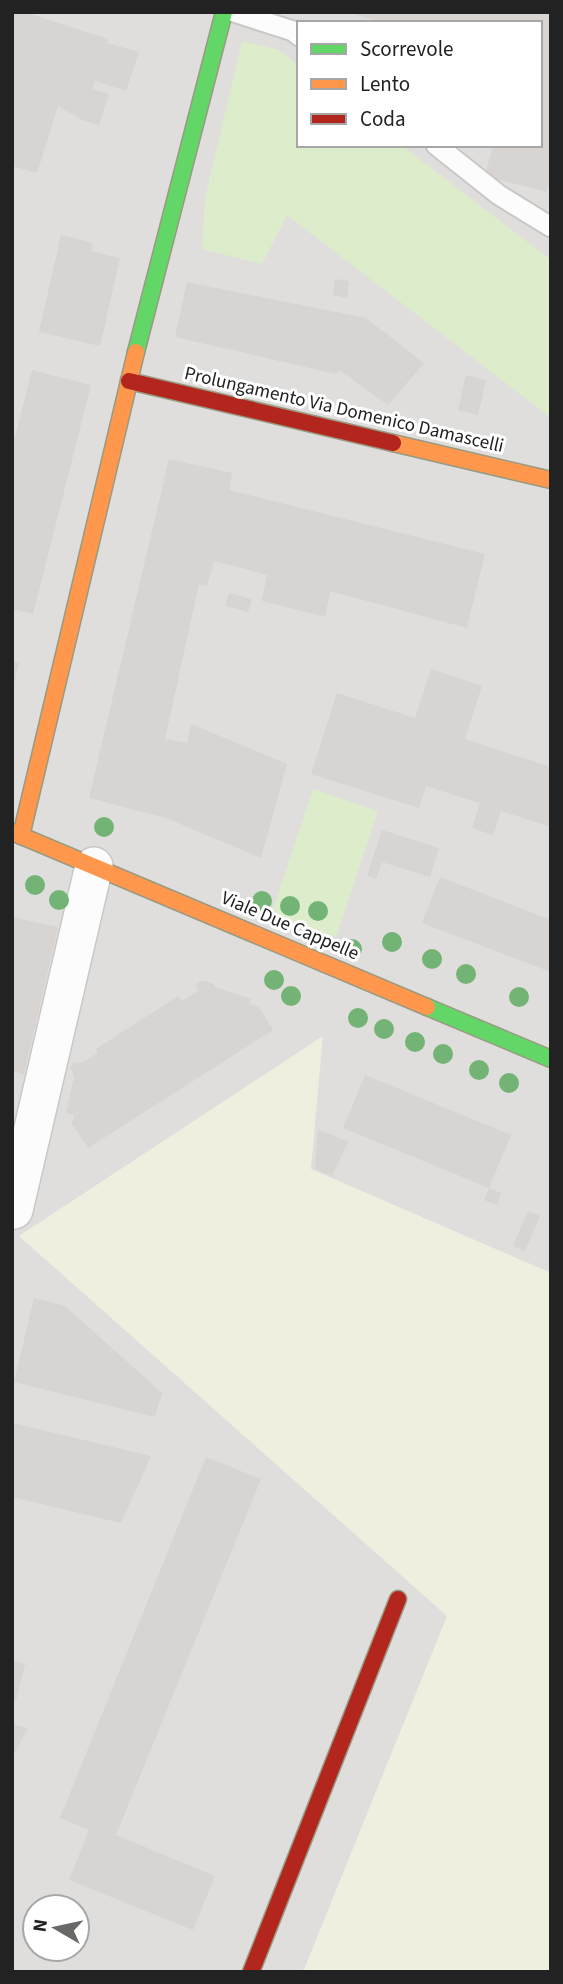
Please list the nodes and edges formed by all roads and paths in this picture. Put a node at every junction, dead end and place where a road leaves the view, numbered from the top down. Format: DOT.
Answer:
graph roads {
  1 [pos="224,12"];
  2 [pos="234,12"];
  3 [pos="297,34"];
  4 [pos="439,147"];
  5 [pos="551,227"];
  6 [pos="129,381"];
  7 [pos="551,480"];
  8 [pos="17,834"];
  9 [pos="94,866"];
  10 [pos="551,1059"];
  11 [pos="14,1210"];
  12 [pos="398,1599"];
  13 [pos="251,1972"];
  1 -- 6 [label="street"];
  2 -- 3 [label="lane"];
  4 -- 5 [label="lane"];
  6 -- 7 [label="street, Prolungamento Via Domenico Damascelli"];
  6 -- 8 [label="street"];
  8 -- 9 [label="street, Viale Due Cappelle"];
  9 -- 10 [label="street, Viale Due Cappelle"];
  9 -- 11 [label="street"];
  12 -- 13 [label="street"];
}
